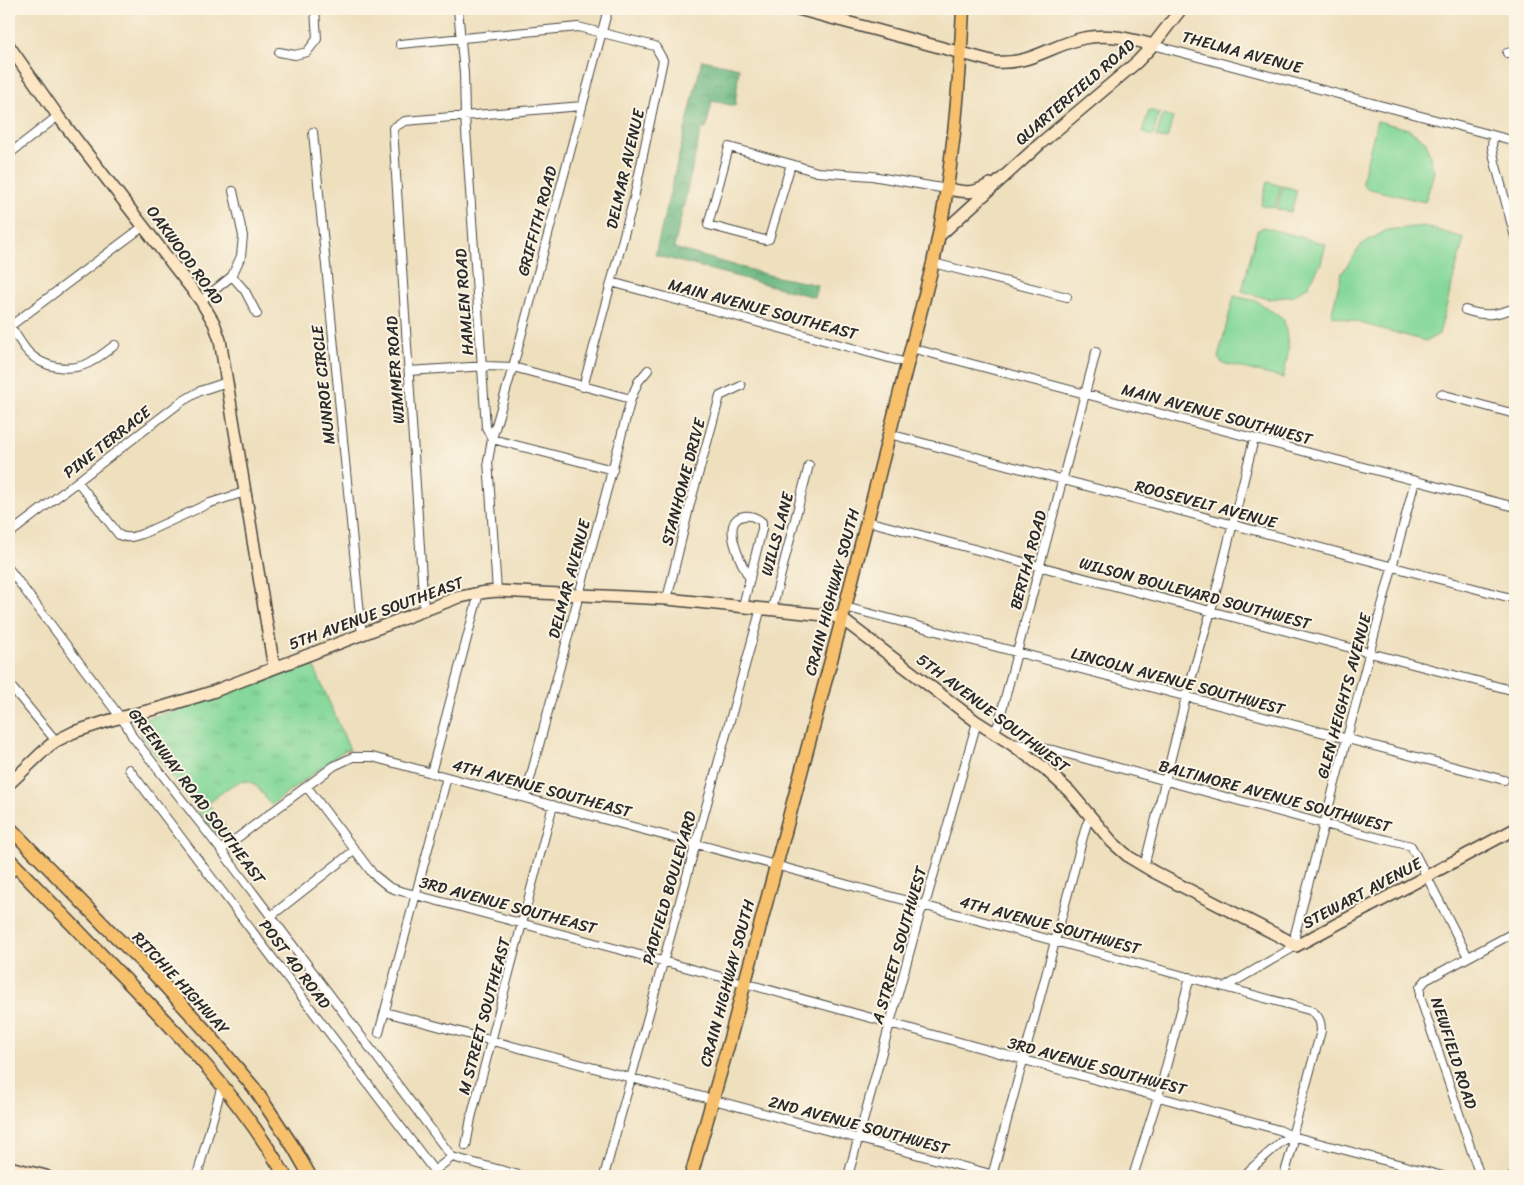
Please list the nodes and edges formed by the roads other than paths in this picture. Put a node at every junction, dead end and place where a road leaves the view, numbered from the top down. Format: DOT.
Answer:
graph roads {
  1 [pos="315,9"];
  2 [pos="458,9"];
  3 [pos="608,9"];
  4 [pos="798,9"];
  5 [pos="963,9"];
  6 [pos="1181,9"];
  7 [pos="602,32"];
  8 [pos="460,37"];
  9 [pos="400,44"];
  10 [pos="1152,45"];
  11 [pos="9,46"];
  12 [pos="279,52"];
  13 [pos="961,53"];
  14 [pos="582,106"];
  15 [pos="58,116"];
  16 [pos="465,116"];
  17 [pos="313,132"];
  18 [pos="1493,136"];
  19 [pos="1515,140"];
  20 [pos="9,154"];
  21 [pos="791,164"];
  22 [pos="1007,174"];
  23 [pos="947,189"];
  24 [pos="233,191"];
  25 [pos="144,226"];
  26 [pos="939,236"];
  27 [pos="1515,237"];
  28 [pos="933,263"];
  29 [pos="232,276"];
  30 [pos="611,282"];
  31 [pos="1067,297"];
  32 [pos="201,301"];
  33 [pos="1515,308"];
  34 [pos="1465,310"];
  35 [pos="257,314"];
  36 [pos="9,327"];
  37 [pos="115,345"];
  38 [pos="911,348"];
  39 [pos="1096,352"];
  40 [pos="908,363"];
  41 [pos="482,367"];
  42 [pos="513,367"];
  43 [pos="648,370"];
  44 [pos="409,371"];
  45 [pos="228,382"];
  46 [pos="582,386"];
  47 [pos="741,386"];
  48 [pos="1085,394"];
  49 [pos="1441,394"];
  50 [pos="631,399"];
  51 [pos="1515,414"];
  52 [pos="890,434"];
  53 [pos="1254,438"];
  54 [pos="492,439"];
  55 [pos="809,465"];
  56 [pos="613,470"];
  57 [pos="1063,480"];
  58 [pos="1416,481"];
  59 [pos="78,482"];
  60 [pos="245,492"];
  61 [pos="1515,507"];
  62 [pos="867,521"];
  63 [pos="1232,525"];
  64 [pos="9,534"];
  65 [pos="1040,566"];
  66 [pos="1392,566"];
  67 [pos="9,569"];
  68 [pos="750,579"];
  69 [pos="497,591"];
  70 [pos="479,593"];
  71 [pos="579,595"];
  72 [pos="667,599"];
  73 [pos="1515,599"];
  74 [pos="743,606"];
  75 [pos="766,609"];
  76 [pos="424,610"];
  77 [pos="1211,611"];
  78 [pos="844,613"];
  79 [pos="362,635"];
  80 [pos="1018,652"];
  81 [pos="1370,653"];
  82 [pos="274,668"];
  83 [pos="9,684"];
  84 [pos="1515,691"];
  85 [pos="1186,698"];
  86 [pos="120,717"];
  87 [pos="977,722"];
  88 [pos="994,732"];
  89 [pos="1347,739"];
  90 [pos="56,741"];
  91 [pos="1010,743"];
  92 [pos="129,769"];
  93 [pos="432,773"];
  94 [pos="448,777"];
  95 [pos="1504,780"];
  96 [pos="1166,782"];
  97 [pos="9,784"];
  98 [pos="307,787"];
  99 [pos="525,798"];
  100 [pos="553,805"];
  101 [pos="1091,816"];
  102 [pos="1324,824"];
  103 [pos="9,827"];
  104 [pos="1515,829"];
  105 [pos="695,843"];
  106 [pos="221,850"];
  107 [pos="355,850"];
  108 [pos="776,865"];
  109 [pos="11,867"];
  110 [pos="1144,867"];
  111 [pos="1427,876"];
  112 [pos="416,895"];
  113 [pos="924,905"];
  114 [pos="271,916"];
  115 [pos="522,923"];
  116 [pos="1515,932"];
  117 [pos="1056,941"];
  118 [pos="1296,946"];
  119 [pos="1468,957"];
  120 [pos="663,961"];
  121 [pos="1190,977"];
  122 [pos="744,983"];
  123 [pos="1225,987"];
  124 [pos="385,1012"];
  125 [pos="890,1023"];
  126 [pos="379,1033"];
  127 [pos="492,1039"];
  128 [pos="1023,1060"];
  129 [pos="631,1078"];
  130 [pos="222,1085"];
  131 [pos="1158,1097"];
  132 [pos="712,1101"];
  133 [pos="1292,1136"];
  134 [pos="858,1140"];
  135 [pos="466,1146"];
  136 [pos="452,1157"];
  137 [pos="9,1167"];
  138 [pos="436,1174"];
  139 [pos="284,1175"];
  140 [pos="46,1176"];
  141 [pos="197,1176"];
  142 [pos="310,1176"];
  143 [pos="523,1176"];
  144 [pos="604,1176"];
  145 [pos="691,1176"];
  146 [pos="848,1176"];
  147 [pos="994,1176"];
  148 [pos="1133,1176"];
  149 [pos="1243,1176"];
  150 [pos="1284,1176"];
  151 [pos="1443,1176"];
  152 [pos="1480,1176"];
  1 -- 12 [label="street"];
  2 -- 8 [label="street, HAMLEN ROAD"];
  3 -- 7 [label="street, GRIFFITH ROAD"];
  4 -- 13 [label="street, THELMA AVENUE"];
  5 -- 13 [label="main road, CRAIN HIGHWAY SOUTH"];
  6 -- 10 [label="street, QUARTERFIELD ROAD"];
  7 -- 8 [label="street"];
  7 -- 14 [label="street, GRIFFITH ROAD"];
  7 -- 30 [label="street, DELMAR AVENUE"];
  8 -- 9 [label="street"];
  8 -- 16 [label="street, HAMLEN ROAD"];
  10 -- 13 [label="street, THELMA AVENUE"];
  10 -- 18 [label="street, THELMA AVENUE"];
  10 -- 22 [label="street, QUARTERFIELD ROAD"];
  11 -- 15 [label="street, OAKWOOD ROAD"];
  13 -- 23 [label="main road, CRAIN HIGHWAY SOUTH"];
  14 -- 16 [label="street"];
  14 -- 42 [label="street, GRIFFITH ROAD"];
  15 -- 20 [label="street"];
  15 -- 25 [label="street, OAKWOOD ROAD"];
  16 -- 41 [label="street, HAMLEN ROAD"];
  16 -- 44 [label="street, WIMMER ROAD"];
  17 -- 79 [label="street, MUNROE CIRCLE"];
  18 -- 19 [label="street, THELMA AVENUE"];
  18 -- 27 [label="street"];
  21 -- 21 [label="street"];
  21 -- 23 [label="street"];
  22 -- 23 [label="street, QUARTERFIELD ROAD"];
  22 -- 26 [label="street, QUARTERFIELD ROAD"];
  23 -- 26 [label="main road, CRAIN HIGHWAY SOUTH"];
  24 -- 29 [label="street"];
  25 -- 32 [label="street, OAKWOOD ROAD"];
  25 -- 36 [label="street"];
  26 -- 28 [label="main road, CRAIN HIGHWAY SOUTH"];
  28 -- 31 [label="street"];
  28 -- 38 [label="main road, CRAIN HIGHWAY SOUTH"];
  29 -- 32 [label="street"];
  29 -- 35 [label="street"];
  30 -- 40 [label="street, MAIN AVENUE SOUTHEAST"];
  30 -- 46 [label="street, DELMAR AVENUE"];
  32 -- 45 [label="street, OAKWOOD ROAD"];
  33 -- 34 [label="street"];
  36 -- 37 [label="street"];
  38 -- 40 [label="main road, CRAIN HIGHWAY SOUTH"];
  38 -- 48 [label="street, MAIN AVENUE SOUTHWEST"];
  39 -- 48 [label="street, BERTHA ROAD"];
  40 -- 52 [label="main road, CRAIN HIGHWAY SOUTH"];
  41 -- 42 [label="street"];
  41 -- 44 [label="street"];
  41 -- 54 [label="street, HAMLEN ROAD"];
  42 -- 46 [label="street"];
  42 -- 54 [label="street, GRIFFITH ROAD"];
  43 -- 50 [label="street, DELMAR AVENUE"];
  44 -- 76 [label="street, WIMMER ROAD"];
  45 -- 59 [label="street, PINE TERRACE"];
  45 -- 60 [label="street, OAKWOOD ROAD"];
  46 -- 50 [label="street"];
  47 -- 72 [label="street, STANHOME DRIVE"];
  48 -- 53 [label="street, MAIN AVENUE SOUTHWEST"];
  48 -- 57 [label="street, BERTHA ROAD"];
  49 -- 51 [label="street"];
  50 -- 56 [label="street, DELMAR AVENUE"];
  52 -- 57 [label="street, ROOSEVELT AVENUE"];
  52 -- 62 [label="main road, CRAIN HIGHWAY SOUTH"];
  53 -- 58 [label="street, MAIN AVENUE SOUTHWEST"];
  53 -- 63 [label="street"];
  54 -- 56 [label="street"];
  54 -- 69 [label="street, HAMLEN ROAD"];
  55 -- 75 [label="street, WILLS LANE"];
  56 -- 71 [label="street, DELMAR AVENUE"];
  57 -- 63 [label="street, ROOSEVELT AVENUE"];
  57 -- 65 [label="street, BERTHA ROAD"];
  58 -- 61 [label="street, MAIN AVENUE SOUTHWEST"];
  58 -- 66 [label="street, GLEN HEIGHTS AVENUE"];
  59 -- 60 [label="street"];
  59 -- 64 [label="street, PINE TERRACE"];
  60 -- 82 [label="street, OAKWOOD ROAD"];
  62 -- 65 [label="street, WILSON BOULEVARD SOUTHWEST"];
  62 -- 78 [label="main road, CRAIN HIGHWAY SOUTH"];
  63 -- 66 [label="street, ROOSEVELT AVENUE"];
  63 -- 77 [label="street"];
  65 -- 77 [label="street, WILSON BOULEVARD SOUTHWEST"];
  65 -- 80 [label="street, BERTHA ROAD"];
  66 -- 73 [label="street, ROOSEVELT AVENUE"];
  66 -- 81 [label="street, GLEN HEIGHTS AVENUE"];
  67 -- 86 [label="street, GREENWAY ROAD SOUTHEAST"];
  68 -- 68 [label="street, WILLS LANE"];
  68 -- 74 [label="street, WILLS LANE"];
  69 -- 70 [label="street, 5TH AVENUE SOUTHEAST"];
  69 -- 71 [label="street, 5TH AVENUE SOUTHEAST"];
  70 -- 76 [label="street, 5TH AVENUE SOUTHEAST"];
  70 -- 93 [label="street"];
  71 -- 72 [label="street, 5TH AVENUE SOUTHEAST"];
  71 -- 99 [label="street, DELMAR AVENUE"];
  72 -- 74 [label="street, 5TH AVENUE SOUTHEAST"];
  74 -- 75 [label="street, 5TH AVENUE SOUTHEAST"];
  75 -- 78 [label="street, 5TH AVENUE SOUTHEAST"];
  75 -- 105 [label="street, PADFIELD BOULEVARD"];
  76 -- 79 [label="street, 5TH AVENUE SOUTHEAST"];
  77 -- 81 [label="street, WILSON BOULEVARD SOUTHWEST"];
  77 -- 85 [label="street"];
  78 -- 80 [label="street, LINCOLN AVENUE SOUTHWEST"];
  78 -- 87 [label="street, 5TH AVENUE SOUTHWEST"];
  78 -- 108 [label="main road, CRAIN HIGHWAY SOUTH"];
  79 -- 82 [label="street, 5TH AVENUE SOUTHEAST"];
  80 -- 85 [label="street, LINCOLN AVENUE SOUTHWEST"];
  80 -- 88 [label="street, BERTHA ROAD"];
  81 -- 84 [label="street, WILSON BOULEVARD SOUTHWEST"];
  81 -- 89 [label="street, GLEN HEIGHTS AVENUE"];
  82 -- 86 [label="street, 5TH AVENUE SOUTHEAST"];
  83 -- 90 [label="street"];
  85 -- 89 [label="street, LINCOLN AVENUE SOUTHWEST"];
  85 -- 96 [label="street"];
  86 -- 90 [label="street, 5TH AVENUE SOUTHEAST"];
  86 -- 106 [label="street, GREENWAY ROAD SOUTHEAST"];
  87 -- 88 [label="street, 5TH AVENUE SOUTHWEST"];
  87 -- 113 [label="street, A STREET SOUTHWEST"];
  88 -- 91 [label="street, 5TH AVENUE SOUTHWEST"];
  89 -- 95 [label="street, LINCOLN AVENUE SOUTHWEST"];
  89 -- 102 [label="street, GLEN HEIGHTS AVENUE"];
  90 -- 97 [label="street, 5TH AVENUE SOUTHEAST"];
  91 -- 96 [label="street, BALTIMORE AVENUE SOUTHWEST"];
  91 -- 101 [label="street, 5TH AVENUE SOUTHWEST"];
  92 -- 138 [label="street, POST 40 ROAD"];
  93 -- 94 [label="street, 4TH AVENUE SOUTHEAST"];
  93 -- 98 [label="street, 4TH AVENUE SOUTHEAST"];
  94 -- 99 [label="street, 4TH AVENUE SOUTHEAST"];
  94 -- 112 [label="street"];
  96 -- 102 [label="street, BALTIMORE AVENUE SOUTHWEST"];
  96 -- 110 [label="street"];
  98 -- 106 [label="street, 4TH AVENUE SOUTHEAST"];
  98 -- 107 [label="street, 3RD AVENUE SOUTHEAST"];
  99 -- 100 [label="street, 4TH AVENUE SOUTHEAST"];
  100 -- 105 [label="street, 4TH AVENUE SOUTHEAST"];
  100 -- 115 [label="street, M STREET SOUTHEAST"];
  101 -- 110 [label="street, 5TH AVENUE SOUTHWEST"];
  101 -- 117 [label="street"];
  102 -- 111 [label="street, BALTIMORE AVENUE SOUTHWEST"];
  102 -- 118 [label="street, GLEN HEIGHTS AVENUE"];
  103 -- 142 [label="main road, RITCHIE HIGHWAY"];
  104 -- 111 [label="street, STEWART AVENUE"];
  105 -- 108 [label="street, 4TH AVENUE SOUTHEAST"];
  105 -- 120 [label="street, PADFIELD BOULEVARD"];
  106 -- 114 [label="street, GREENWAY ROAD SOUTHEAST"];
  107 -- 112 [label="street, 3RD AVENUE SOUTHEAST"];
  107 -- 114 [label="street"];
  108 -- 113 [label="street, 4TH AVENUE SOUTHWEST"];
  108 -- 122 [label="main road, CRAIN HIGHWAY SOUTH"];
  109 -- 130 [label="main road"];
  110 -- 118 [label="street, 5TH AVENUE SOUTHWEST"];
  111 -- 118 [label="street, STEWART AVENUE"];
  111 -- 119 [label="street, BALTIMORE AVENUE SOUTHWEST"];
  112 -- 115 [label="street, 3RD AVENUE SOUTHEAST"];
  112 -- 124 [label="street"];
  113 -- 117 [label="street, 4TH AVENUE SOUTHWEST"];
  113 -- 125 [label="street, A STREET SOUTHWEST"];
  114 -- 136 [label="street, GREENWAY ROAD SOUTHEAST"];
  115 -- 120 [label="street, 3RD AVENUE SOUTHEAST"];
  115 -- 127 [label="street, M STREET SOUTHEAST"];
  116 -- 119 [label="street, NEWFIELD ROAD"];
  117 -- 121 [label="street, 4TH AVENUE SOUTHWEST"];
  117 -- 128 [label="street"];
  118 -- 123 [label="street, STEWART AVENUE"];
  119 -- 152 [label="street, NEWFIELD ROAD"];
  120 -- 122 [label="street, 3RD AVENUE SOUTHEAST"];
  120 -- 129 [label="street, PADFIELD BOULEVARD"];
  121 -- 123 [label="street, 4TH AVENUE SOUTHWEST"];
  121 -- 131 [label="street"];
  122 -- 125 [label="street, 3RD AVENUE SOUTHWEST"];
  122 -- 132 [label="main road, CRAIN HIGHWAY SOUTH"];
  123 -- 133 [label="street, 4TH AVENUE SOUTHWEST"];
  124 -- 126 [label="street"];
  124 -- 127 [label="street, 2ND AVENUE SOUTHWEST"];
  125 -- 128 [label="street, 3RD AVENUE SOUTHWEST"];
  125 -- 134 [label="street, A STREET SOUTHWEST"];
  127 -- 129 [label="street, 2ND AVENUE SOUTHWEST"];
  127 -- 135 [label="street, M STREET SOUTHEAST"];
  128 -- 131 [label="street, 3RD AVENUE SOUTHWEST"];
  128 -- 147 [label="street"];
  129 -- 132 [label="street, 2ND AVENUE SOUTHWEST"];
  129 -- 144 [label="street, PADFIELD BOULEVARD"];
  130 -- 139 [label="main road"];
  130 -- 141 [label="street"];
  131 -- 133 [label="street, 3RD AVENUE SOUTHWEST"];
  131 -- 148 [label="street"];
  132 -- 134 [label="street, 2ND AVENUE SOUTHWEST"];
  132 -- 145 [label="main road, CRAIN HIGHWAY SOUTH"];
  133 -- 149 [label="street"];
  133 -- 150 [label="street"];
  133 -- 151 [label="street, 3RD AVENUE SOUTHWEST"];
  134 -- 146 [label="street, A STREET SOUTHWEST"];
  134 -- 147 [label="street, 2ND AVENUE SOUTHWEST"];
  136 -- 138 [label="street"];
  136 -- 143 [label="street"];
  137 -- 140 [label="street"];
}
